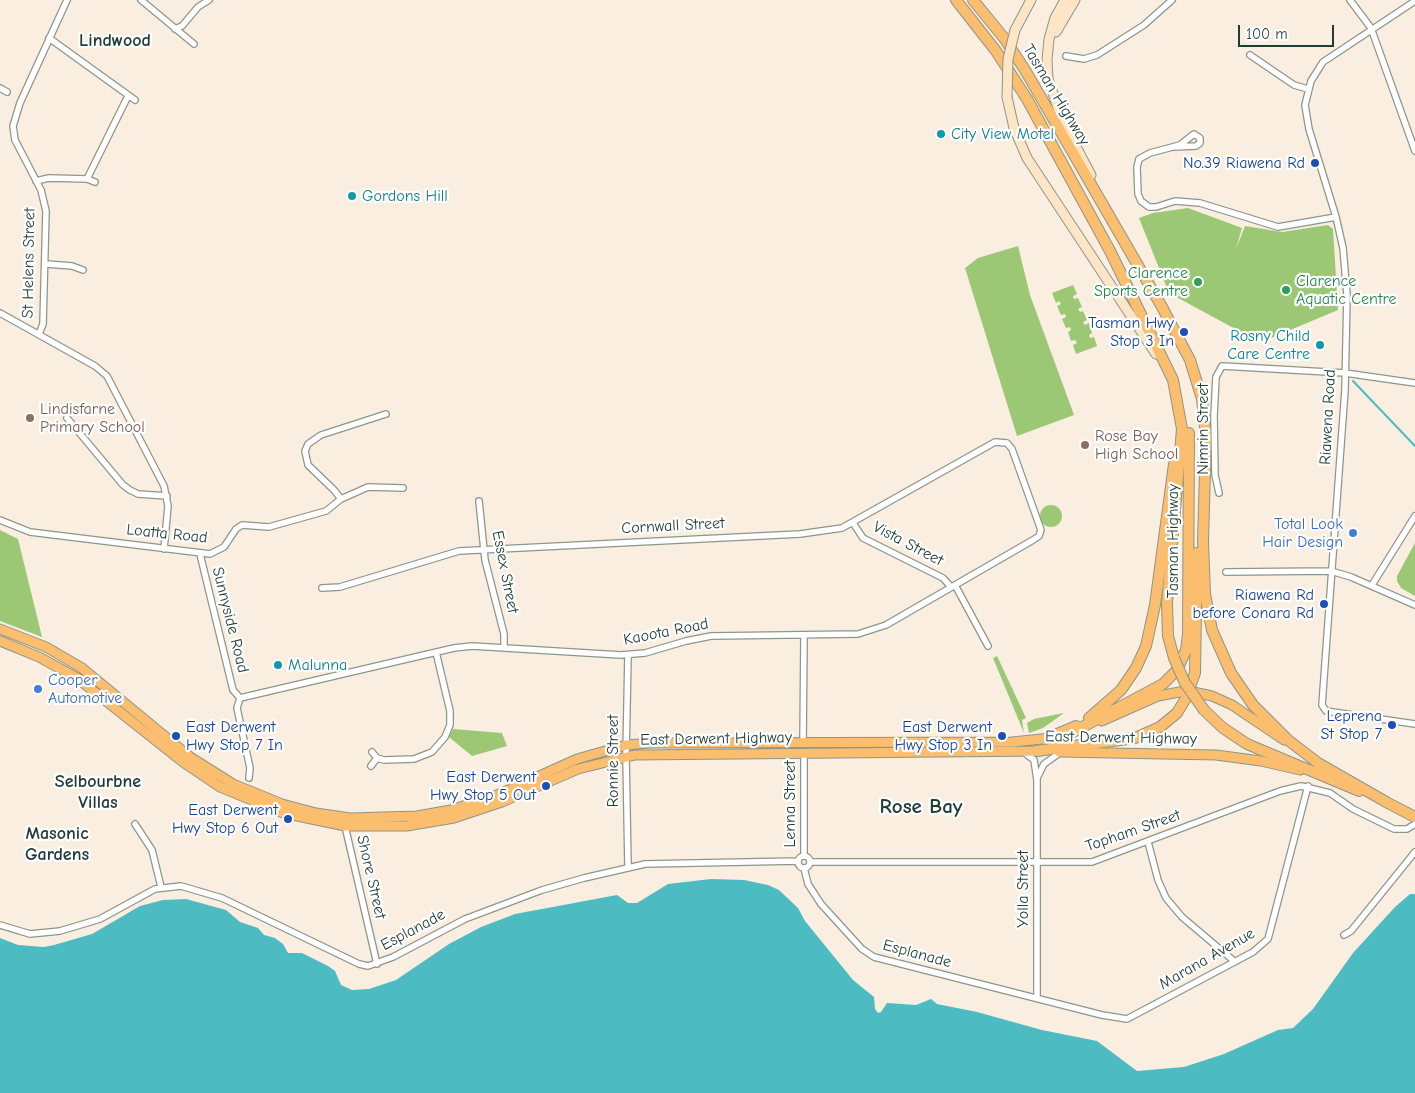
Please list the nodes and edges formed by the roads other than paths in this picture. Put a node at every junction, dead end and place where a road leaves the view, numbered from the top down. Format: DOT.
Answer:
graph roads {
  1 [pos="66,0"];
  2 [pos="141,0"];
  3 [pos="209,0"];
  4 [pos="956,0"];
  5 [pos="973,0"];
  6 [pos="1031,0"];
  7 [pos="1065,0"];
  8 [pos="1075,0"];
  9 [pos="1172,0"];
  10 [pos="1350,0"];
  11 [pos="1413,1"];
  12 [pos="1371,28"];
  13 [pos="175,29"];
  14 [pos="50,38"];
  15 [pos="194,44"];
  16 [pos="1250,55"];
  17 [pos="1066,56"];
  18 [pos="0,88"];
  19 [pos="1308,89"];
  20 [pos="7,92"];
  21 [pos="1052,94"];
  22 [pos="128,96"];
  23 [pos="135,100"];
  24 [pos="1173,147"];
  25 [pos="1415,151"];
  26 [pos="87,179"];
  27 [pos="36,181"];
  28 [pos="95,182"];
  29 [pos="1106,210"];
  30 [pos="1336,218"];
  31 [pos="1110,250"];
  32 [pos="46,264"];
  33 [pos="83,270"];
  34 [pos="0,313"];
  35 [pos="39,334"];
  36 [pos="1345,373"];
  37 [pos="1415,383"];
  38 [pos="1177,392"];
  39 [pos="1179,404"];
  40 [pos="386,414"];
  41 [pos="67,418"];
  42 [pos="1007,443"];
  43 [pos="1205,485"];
  44 [pos="403,488"];
  45 [pos="1219,493"];
  46 [pos="167,496"];
  47 [pos="340,499"];
  48 [pos="479,500"];
  49 [pos="1415,516"];
  50 [pos="0,520"];
  51 [pos="853,523"];
  52 [pos="164,549"];
  53 [pos="485,549"];
  54 [pos="200,554"];
  55 [pos="1226,572"];
  56 [pos="1331,572"];
  57 [pos="1372,585"];
  58 [pos="953,586"];
  59 [pos="322,588"];
  60 [pos="1415,605"];
  61 [pos="0,629"];
  62 [pos="804,637"];
  63 [pos="29,640"];
  64 [pos="0,641"];
  65 [pos="988,646"];
  66 [pos="504,648"];
  67 [pos="24,651"];
  68 [pos="436,652"];
  69 [pos="61,654"];
  70 [pos="628,655"];
  71 [pos="55,665"];
  72 [pos="240,698"];
  73 [pos="1415,724"];
  74 [pos="1073,732"];
  75 [pos="1045,739"];
  76 [pos="626,745"];
  77 [pos="804,748"];
  78 [pos="1019,751"];
  79 [pos="1036,751"];
  80 [pos="372,752"];
  81 [pos="1062,752"];
  82 [pos="626,756"];
  83 [pos="377,758"];
  84 [pos="1313,760"];
  85 [pos="371,766"];
  86 [pos="1314,773"];
  87 [pos="249,778"];
  88 [pos="1037,780"];
  89 [pos="1308,786"];
  90 [pos="1388,803"];
  91 [pos="1415,817"];
  92 [pos="135,824"];
  93 [pos="345,826"];
  94 [pos="1413,826"];
  95 [pos="1415,834"];
  96 [pos="1148,842"];
  97 [pos="1415,852"];
  98 [pos="804,856"];
  99 [pos="798,861"];
  100 [pos="810,862"];
  101 [pos="1036,862"];
  102 [pos="628,867"];
  103 [pos="804,868"];
  104 [pos="161,887"];
  105 [pos="0,925"];
  106 [pos="1344,936"];
  107 [pos="1234,961"];
  108 [pos="378,964"];
  109 [pos="1037,998"];
  1 -- 14 [label="street, St Helens Street"];
  2 -- 13 [label="street"];
  3 -- 13 [label="street"];
  4 -- 31 [label="highway, Tasman Highway"];
  5 -- 29 [label="highway, Tasman Highway"];
  6 -- 38 [label="main road, bridge"];
  7 -- 21 [label="main road"];
  8 -- 21 [label="main road"];
  9 -- 17 [label="street"];
  10 -- 12 [label="street"];
  11 -- 12 [label="street, Riawena Road"];
  12 -- 19 [label="street, Riawena Road"];
  12 -- 25 [label="street"];
  13 -- 15 [label="street"];
  14 -- 22 [label="street"];
  14 -- 27 [label="street, St Helens Street"];
  16 -- 19 [label="street"];
  18 -- 20 [label="street"];
  19 -- 30 [label="street, Riawena Road"];
  21 -- 29 [label="main road, Tasman Highway"];
  22 -- 23 [label="street"];
  22 -- 26 [label="street"];
  24 -- 30 [label="street"];
  26 -- 27 [label="street"];
  26 -- 28 [label="street"];
  27 -- 32 [label="street, St Helens Street"];
  29 -- 43 [label="highway, Tasman Highway"];
  30 -- 36 [label="street, Riawena Road"];
  31 -- 38 [label="highway, Tasman Highway"];
  31 -- 74 [label="highway, Tasman Highway"];
  32 -- 33 [label="street"];
  32 -- 35 [label="street, St Helens Street"];
  34 -- 35 [label="street"];
  35 -- 46 [label="street"];
  36 -- 37 [label="street"];
  36 -- 45 [label="street, Nimrin Street"];
  36 -- 56 [label="street, Riawena Road"];
  38 -- 39 [label="highway, Tasman Highway"];
  39 -- 75 [label="highway"];
  39 -- 86 [label="highway, Tasman Highway, bridge"];
  40 -- 47 [label="street"];
  41 -- 46 [label="street"];
  42 -- 51 [label="street, Cornwall Street"];
  42 -- 58 [label="street, Kaoota Road"];
  43 -- 79 [label="highway"];
  43 -- 84 [label="highway, Tasman Highway"];
  43 -- 90 [label="highway, Tasman Highway"];
  44 -- 47 [label="street, Loatta Road"];
  46 -- 52 [label="street"];
  47 -- 54 [label="street, Loatta Road"];
  48 -- 53 [label="street, Essex Street"];
  49 -- 57 [label="street"];
  50 -- 52 [label="street, Loatta Road"];
  51 -- 53 [label="street, Cornwall Street"];
  51 -- 58 [label="street, Vista Street"];
  52 -- 54 [label="street, Loatta Road"];
  53 -- 59 [label="street, Cornwall Street"];
  53 -- 66 [label="street, Essex Street"];
  54 -- 72 [label="street, Sunnyside Road"];
  55 -- 56 [label="street"];
  56 -- 57 [label="street"];
  56 -- 73 [label="street, Riawena Road"];
  57 -- 60 [label="street"];
  58 -- 62 [label="street, Kaoota Road"];
  58 -- 65 [label="street"];
  61 -- 63 [label="main road, East Derwent Highway"];
  62 -- 70 [label="street, Kaoota Road"];
  62 -- 77 [label="street, Lenna Street"];
  63 -- 67 [label="main road"];
  63 -- 69 [label="main road, East Derwent Highway"];
  64 -- 67 [label="main road, East Derwent Highway"];
  66 -- 68 [label="street, Kaoota Road"];
  66 -- 70 [label="street, Kaoota Road"];
  67 -- 71 [label="main road, East Derwent Highway"];
  68 -- 72 [label="street, Kaoota Road"];
  68 -- 83 [label="street"];
  69 -- 71 [label="main road"];
  69 -- 76 [label="main road, East Derwent Highway"];
  70 -- 76 [label="street, Ronnie Street"];
  71 -- 93 [label="main road, East Derwent Highway"];
  72 -- 87 [label="street, Sunnyside Road"];
  74 -- 75 [label="main road, East Derwent Highway"];
  74 -- 84 [label="main road, East Derwent Highway"];
  75 -- 77 [label="main road, East Derwent Highway"];
  76 -- 77 [label="main road, East Derwent Highway"];
  76 -- 82 [label="street, Ronnie Street"];
  77 -- 78 [label="main road, East Derwent Highway"];
  77 -- 82 [label="main road, East Derwent Highway"];
  77 -- 98 [label="street, Lenna Street"];
  78 -- 79 [label="main road, East Derwent Highway"];
  78 -- 88 [label="street, Yolla Street"];
  79 -- 81 [label="main road, East Derwent Highway"];
  80 -- 83 [label="street"];
  81 -- 86 [label="main road, East Derwent Highway"];
  81 -- 88 [label="street"];
  82 -- 93 [label="main road, East Derwent Highway"];
  82 -- 102 [label="street, Ronnie Street"];
  83 -- 85 [label="street"];
  84 -- 90 [label="highway, Tasman Highway"];
  86 -- 90 [label="highway, Tasman Highway"];
  88 -- 101 [label="street, Yolla Street"];
  89 -- 94 [label="street, Topham Street"];
  89 -- 96 [label="street, Topham Street"];
  89 -- 107 [label="street, Marana Avenue"];
  90 -- 91 [label="highway, Tasman Highway"];
  92 -- 104 [label="street"];
  93 -- 108 [label="street, Shore Street"];
  94 -- 95 [label="street"];
  96 -- 101 [label="street, Topham Street"];
  96 -- 107 [label="street"];
  97 -- 106 [label="street"];
  98 -- 99 [label="street"];
  98 -- 100 [label="street"];
  99 -- 102 [label="street, Esplanade"];
  99 -- 103 [label="street"];
  100 -- 101 [label="street, Topham Street"];
  100 -- 103 [label="street"];
  101 -- 109 [label="street, Yolla Street"];
  102 -- 108 [label="street, Esplanade"];
  103 -- 109 [label="street, Esplanade"];
  104 -- 105 [label="street, Esplanade"];
  104 -- 108 [label="street, Esplanade"];
  107 -- 109 [label="street, Marana Avenue"];
}
